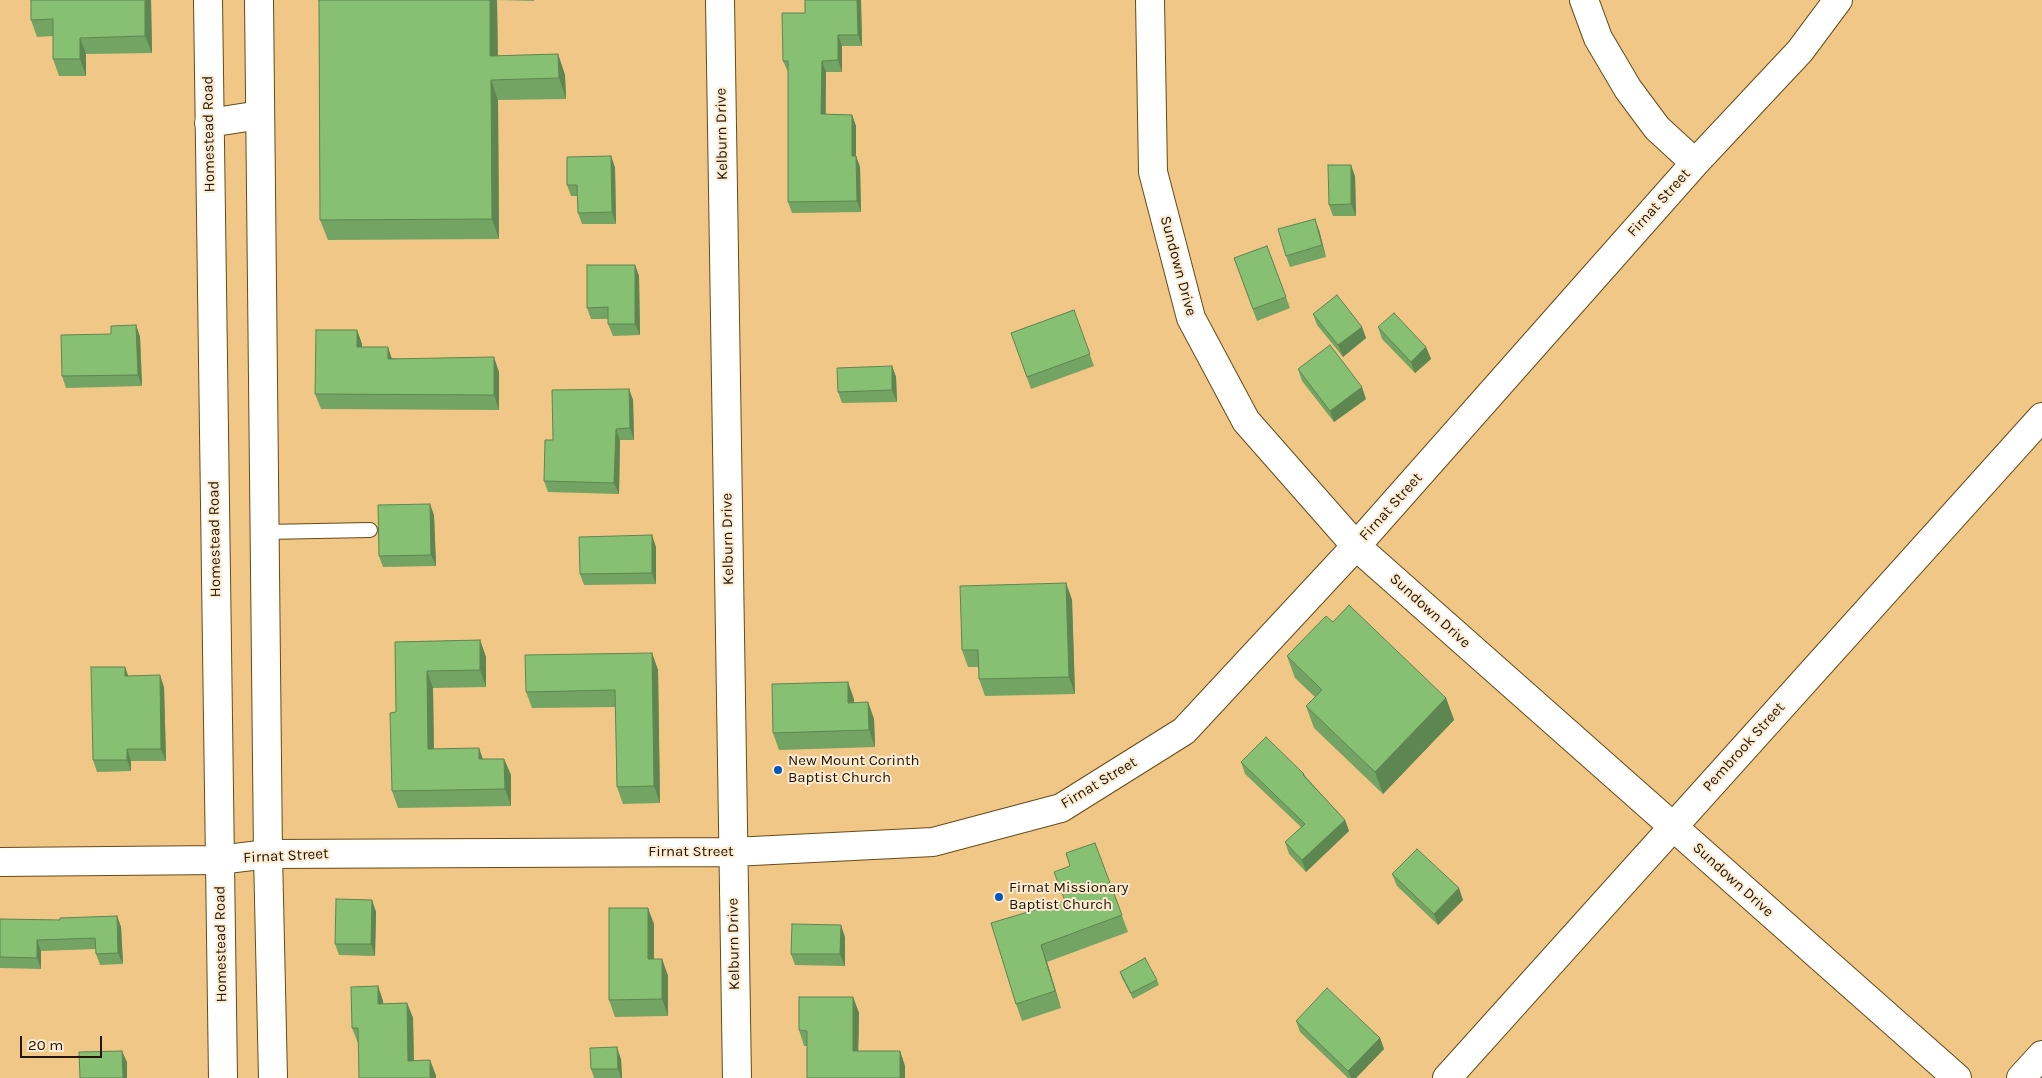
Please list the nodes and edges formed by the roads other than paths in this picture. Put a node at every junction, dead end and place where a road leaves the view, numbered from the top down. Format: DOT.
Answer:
graph roads {
  1 [pos="208,0"];
  2 [pos="259,0"];
  3 [pos="720,0"];
  4 [pos="1150,0"];
  5 [pos="1584,0"];
  6 [pos="1838,0"];
  7 [pos="260,115"];
  8 [pos="209,123"];
  9 [pos="1695,163"];
  10 [pos="2042,417"];
  11 [pos="370,530"];
  12 [pos="265,532"];
  13 [pos="1356,546"];
  14 [pos="1672,826"];
  15 [pos="733,852"];
  16 [pos="268,854"];
  17 [pos="219,860"];
  18 [pos="0,862"];
  19 [pos="2042,1055"];
  20 [pos="223,1078"];
  21 [pos="273,1078"];
  22 [pos="737,1078"];
  23 [pos="1447,1078"];
  24 [pos="1957,1078"];
  25 [pos="2021,1078"];
  1 -- 8 [label="street, Homestead Road"];
  2 -- 7 [label="street"];
  3 -- 15 [label="street, Kelburn Drive"];
  4 -- 13 [label="street, Sundown Drive"];
  5 -- 9 [label="street"];
  6 -- 9 [label="street, Firnat Street"];
  7 -- 8 [label="street"];
  7 -- 12 [label="street"];
  8 -- 17 [label="street, Homestead Road"];
  9 -- 13 [label="street, Firnat Street"];
  10 -- 14 [label="street, Pembrook Street"];
  11 -- 12 [label="lane"];
  12 -- 16 [label="street"];
  13 -- 14 [label="street, Sundown Drive"];
  13 -- 15 [label="street, Firnat Street"];
  14 -- 23 [label="street, Pembrook Street"];
  14 -- 24 [label="street, Sundown Drive"];
  15 -- 16 [label="street, Firnat Street"];
  15 -- 22 [label="street, Kelburn Drive"];
  16 -- 17 [label="street, Firnat Street"];
  16 -- 21 [label="street"];
  17 -- 18 [label="street, Firnat Street"];
  17 -- 20 [label="street, Homestead Road"];
  19 -- 25 [label="street"];
}
